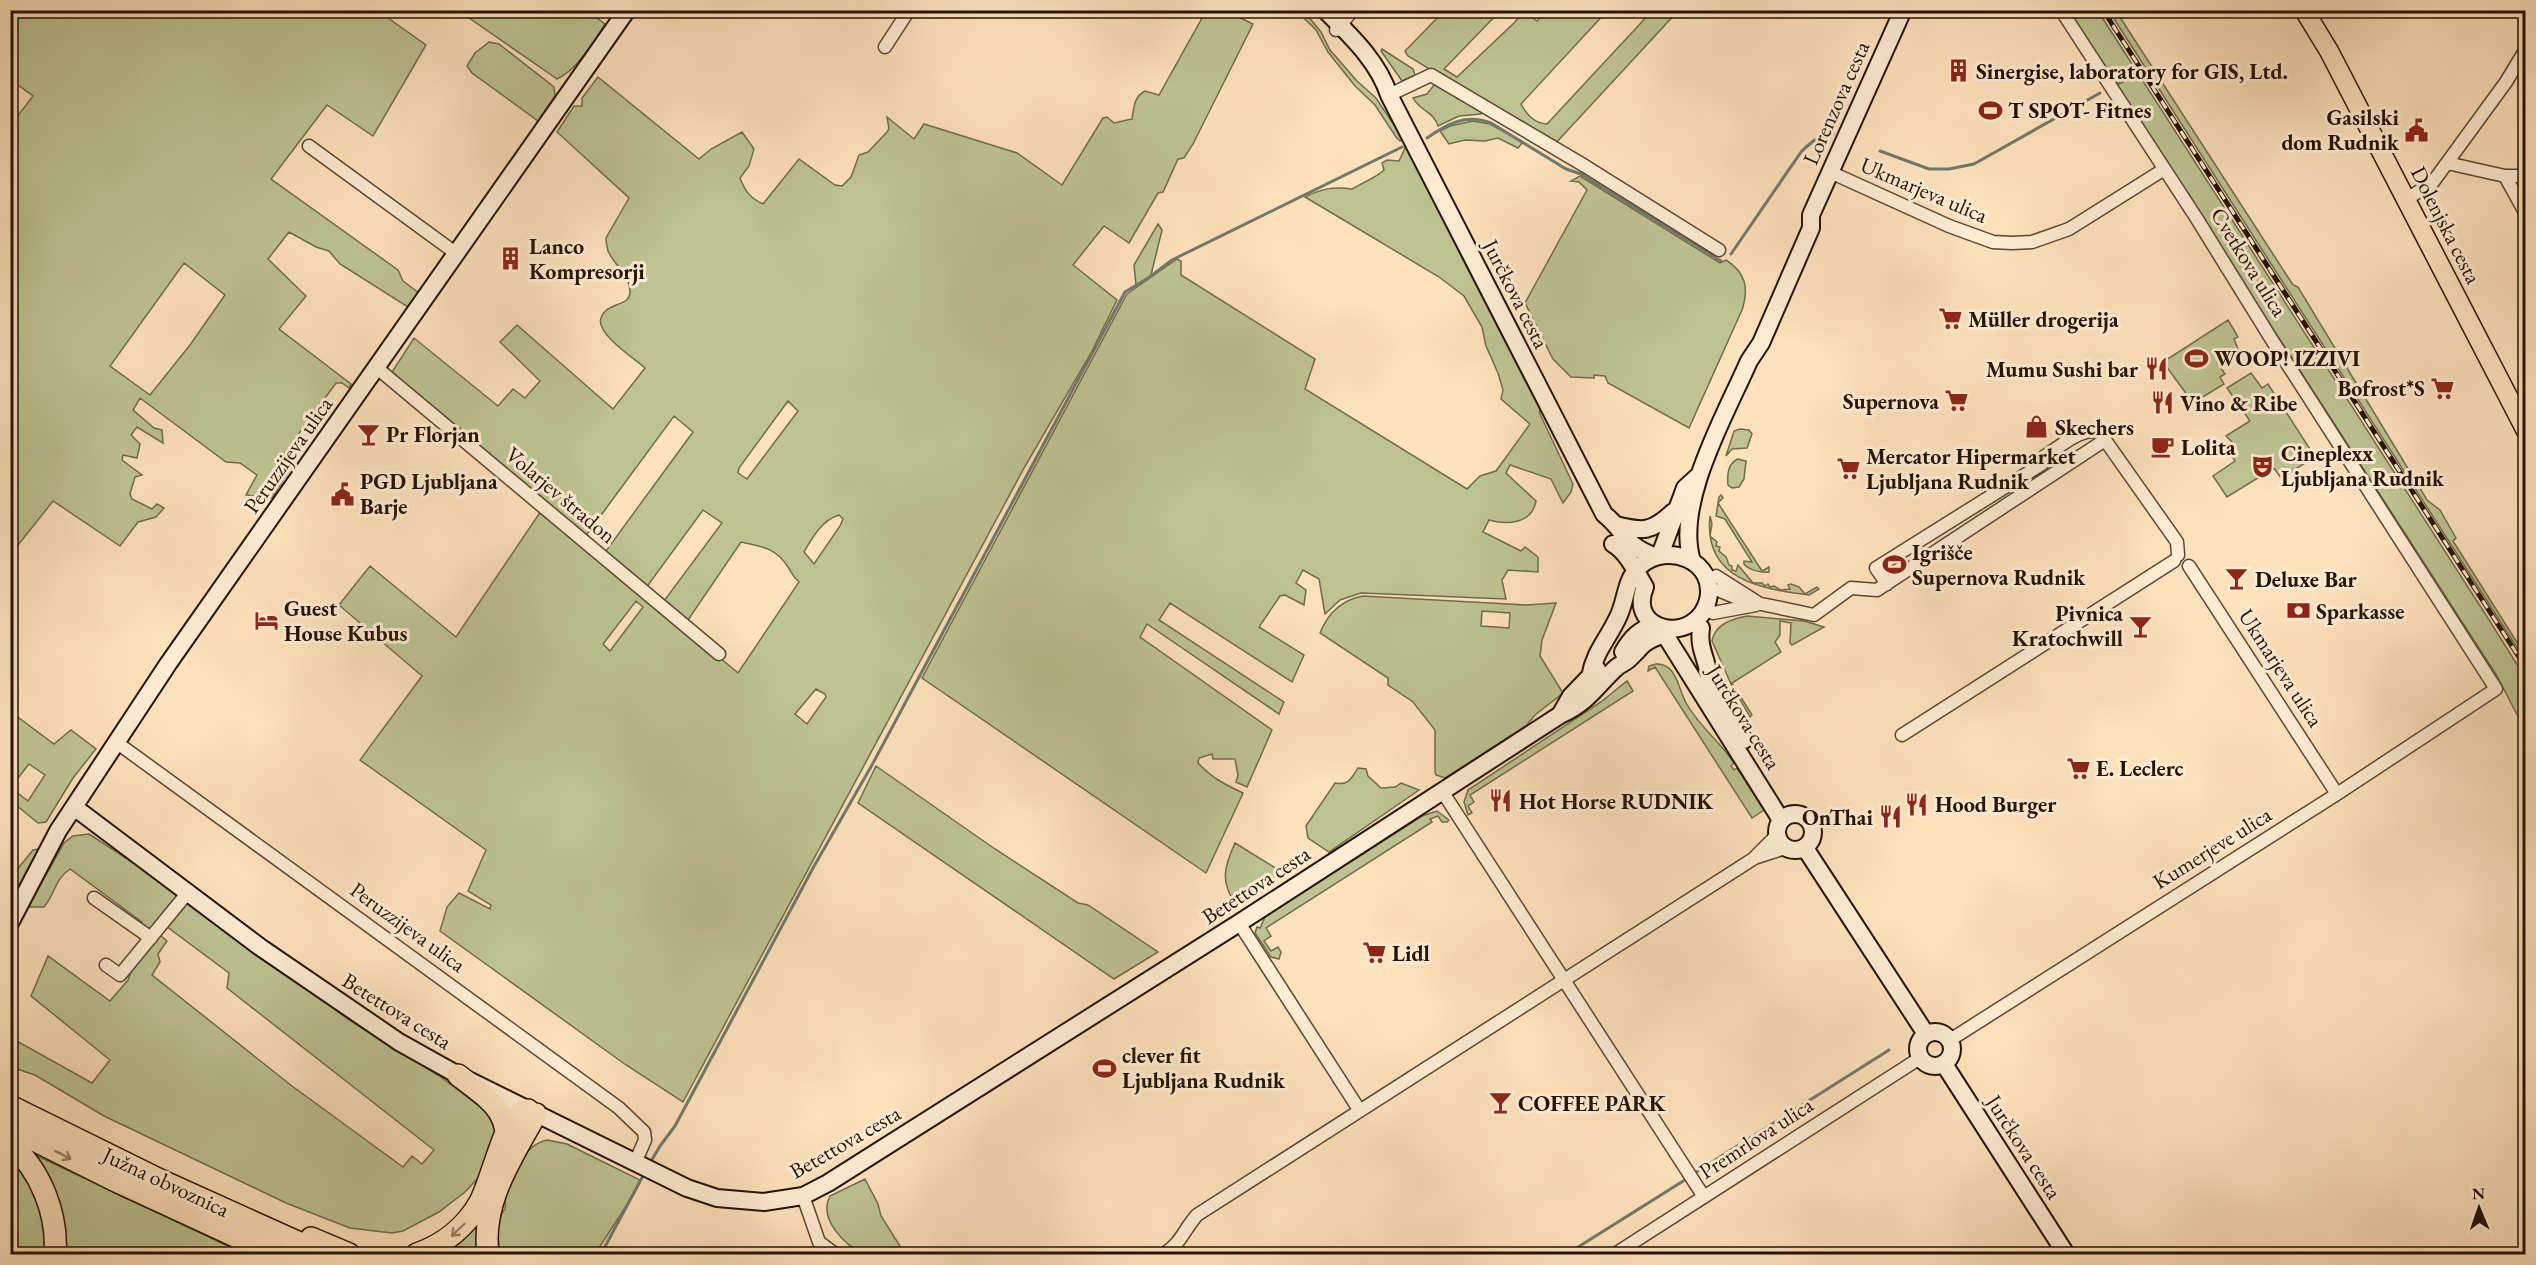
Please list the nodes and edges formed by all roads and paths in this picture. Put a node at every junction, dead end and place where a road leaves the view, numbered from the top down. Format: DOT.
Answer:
graph roads {
  1 [pos="627,10"];
  2 [pos="909,10"];
  3 [pos="1314,10"];
  4 [pos="1325,10"];
  5 [pos="1353,10"];
  6 [pos="1903,10"];
  7 [pos="2061,10"];
  8 [pos="2304,10"];
  9 [pos="1338,28"];
  10 [pos="885,47"];
  11 [pos="2526,49"];
  12 [pos="1389,95"];
  13 [pos="309,146"];
  14 [pos="2447,163"];
  15 [pos="2163,170"];
  16 [pos="1830,172"];
  17 [pos="2505,176"];
  18 [pos="2526,176"];
  19 [pos="2407,199"];
  20 [pos="2526,214"];
  21 [pos="1719,250"];
  22 [pos="457,254"];
  23 [pos="377,368"];
  24 [pos="2526,431"];
  25 [pos="2079,434"];
  26 [pos="2104,440"];
  27 [pos="2090,449"];
  28 [pos="2042,465"];
  29 [pos="2059,470"];
  30 [pos="1698,476"];
  31 [pos="1988,499"];
  32 [pos="1676,510"];
  33 [pos="1996,511"];
  34 [pos="1610,519"];
  35 [pos="1952,521"];
  36 [pos="1952,541"];
  37 [pos="1663,557"];
  38 [pos="1692,561"];
  39 [pos="2189,566"];
  40 [pos="1634,577"];
  41 [pos="1714,584"];
  42 [pos="1887,584"];
  43 [pos="1760,604"];
  44 [pos="1634,610"];
  45 [pos="1713,613"];
  46 [pos="1694,629"];
  47 [pos="1656,632"];
  48 [pos="719,654"];
  49 [pos="1590,677"];
  50 [pos="2496,689"];
  51 [pos="1560,715"];
  52 [pos="1902,735"];
  53 [pos="117,742"];
  54 [pos="1442,791"];
  55 [pos="2337,794"];
  56 [pos="74,807"];
  57 [pos="1783,829"];
  58 [pos="1805,848"];
  59 [pos="189,891"];
  60 [pos="94,898"];
  61 [pos="10,923"];
  62 [pos="1239,923"];
  63 [pos="151,938"];
  64 [pos="106,965"];
  65 [pos="1564,980"];
  66 [pos="1926,1034"];
  67 [pos="1950,1040"];
  68 [pos="1920,1058"];
  69 [pos="1944,1064"];
  70 [pos="458,1075"];
  71 [pos="10,1106"];
  72 [pos="1360,1111"];
  73 [pos="532,1112"];
  74 [pos="10,1128"];
  75 [pos="506,1136"];
  76 [pos="10,1144"];
  77 [pos="644,1167"];
  78 [pos="802,1196"];
  79 [pos="1704,1197"];
  80 [pos="262,1227"];
  81 [pos="55,1254"];
  82 [pos="274,1254"];
  83 [pos="324,1254"];
  84 [pos="349,1254"];
  85 [pos="417,1254"];
  86 [pos="488,1254"];
  87 [pos="835,1254"];
  88 [pos="1164,1254"];
  89 [pos="1615,1254"];
  90 [pos="2066,1254"];
  1 -- 22 [label="street, Peruzzijeva ulica"];
  2 -- 10 [label="street"];
  3 -- 9 [label="street, Jurčkova cesta"];
  4 -- 9 [label="street, Jurčkova cesta"];
  5 -- 9 [label="street"];
  6 -- 16 [label="street, Lorenzova cesta"];
  7 -- 15 [label="street, Cvetkova ulica"];
  8 -- 19 [label="main road, Dolenjska cesta"];
  9 -- 12 [label="street, Jurčkova cesta"];
  11 -- 14 [label="street"];
  12 -- 21 [label="street"];
  12 -- 34 [label="street, Jurčkova cesta"];
  13 -- 22 [label="street"];
  14 -- 17 [label="street"];
  14 -- 19 [label="street"];
  15 -- 16 [label="street, Ukmarjeva ulica"];
  15 -- 50 [label="street, Cvetkova ulica"];
  16 -- 30 [label="street, Lorenzova cesta"];
  17 -- 18 [label="street"];
  17 -- 20 [label="street"];
  19 -- 24 [label="main road, Dolenjska cesta"];
  22 -- 23 [label="street, Peruzzijeva ulica"];
  23 -- 48 [label="street, Volarjev štradon"];
  23 -- 53 [label="street, Peruzzijeva ulica"];
  25 -- 26 [label="street"];
  25 -- 27 [label="street"];
  25 -- 28 [label="street"];
  26 -- 27 [label="street"];
  26 -- 52 [label="street"];
  27 -- 29 [label="street"];
  28 -- 29 [label="street"];
  28 -- 31 [label="street"];
  29 -- 33 [label="street"];
  30 -- 32 [label="street, Lorenzova cesta"];
  30 -- 38 [label="street, Lorenzova cesta"];
  30 -- 41 [label="street, Lorenzova cesta"];
  31 -- 33 [label="street"];
  31 -- 35 [label="street"];
  32 -- 34 [label="street"];
  32 -- 37 [label="street, Lorenzova cesta"];
  33 -- 36 [label="street"];
  34 -- 37 [label="street, Jurčkova cesta"];
  34 -- 40 [label="street, Jurčkova cesta"];
  35 -- 36 [label="street"];
  35 -- 42 [label="street"];
  36 -- 42 [label="street"];
  37 -- 38 [label="street"];
  37 -- 40 [label="street"];
  37 -- 41 [label="street"];
  38 -- 41 [label="street"];
  39 -- 55 [label="street, Ukmarjeva ulica"];
  40 -- 44 [label="street, Betettova cesta"];
  40 -- 47 [label="street"];
  40 -- 49 [label="street, Betettova cesta"];
  41 -- 43 [label="street"];
  41 -- 45 [label="street"];
  41 -- 46 [label="street"];
  42 -- 43 [label="street"];
  43 -- 45 [label="street"];
  44 -- 47 [label="street"];
  44 -- 49 [label="street, Betettova cesta"];
  45 -- 46 [label="street"];
  46 -- 47 [label="street"];
  46 -- 57 [label="street, Jurčkova cesta"];
  47 -- 51 [label="street, Betettova cesta"];
  47 -- 57 [label="street, Jurčkova cesta"];
  49 -- 51 [label="street, Betettova cesta"];
  50 -- 55 [label="street, Kumerjeve ulica"];
  51 -- 54 [label="street, Betettova cesta"];
  53 -- 56 [label="street, Peruzzijeva ulica"];
  53 -- 77 [label="street, Peruzzijeva ulica"];
  54 -- 62 [label="street, Betettova cesta"];
  54 -- 65 [label="street"];
  55 -- 67 [label="street, Kumerjeve ulica"];
  56 -- 59 [label="street, Betettova cesta"];
  56 -- 61 [label="street, Peruzzijeva ulica"];
  57 -- 58 [label="street"];
  57 -- 58 [label="street"];
  57 -- 65 [label="street"];
  58 -- 66 [label="street"];
  59 -- 63 [label="street"];
  59 -- 70 [label="street, Betettova cesta"];
  60 -- 63 [label="street"];
  62 -- 72 [label="street"];
  62 -- 78 [label="street, Betettova cesta"];
  63 -- 64 [label="street"];
  65 -- 72 [label="street"];
  65 -- 79 [label="street"];
  66 -- 67 [label="street"];
  66 -- 68 [label="street"];
  67 -- 69 [label="street"];
  68 -- 69 [label="street"];
  68 -- 79 [label="street, Premrlova ulica"];
  69 -- 90 [label="street, Jurčkova cesta"];
  70 -- 73 [label="street, Betettova cesta"];
  70 -- 75 [label="highway"];
  71 -- 80 [label="highway, Južna obvoznica"];
  72 -- 88 [label="street"];
  73 -- 75 [label="highway"];
  73 -- 77 [label="street, Betettova cesta"];
  73 -- 86 [label="highway"];
  74 -- 82 [label="highway, Južna obvoznica, one-way"];
  75 -- 85 [label="highway, one-way"];
  76 -- 81 [label="highway"];
  77 -- 78 [label="street, Betettova cesta"];
  78 -- 87 [label="street"];
  79 -- 89 [label="street, Premrlova ulica"];
  80 -- 83 [label="highway, Južna obvoznica"];
  80 -- 84 [label="highway"];
}
